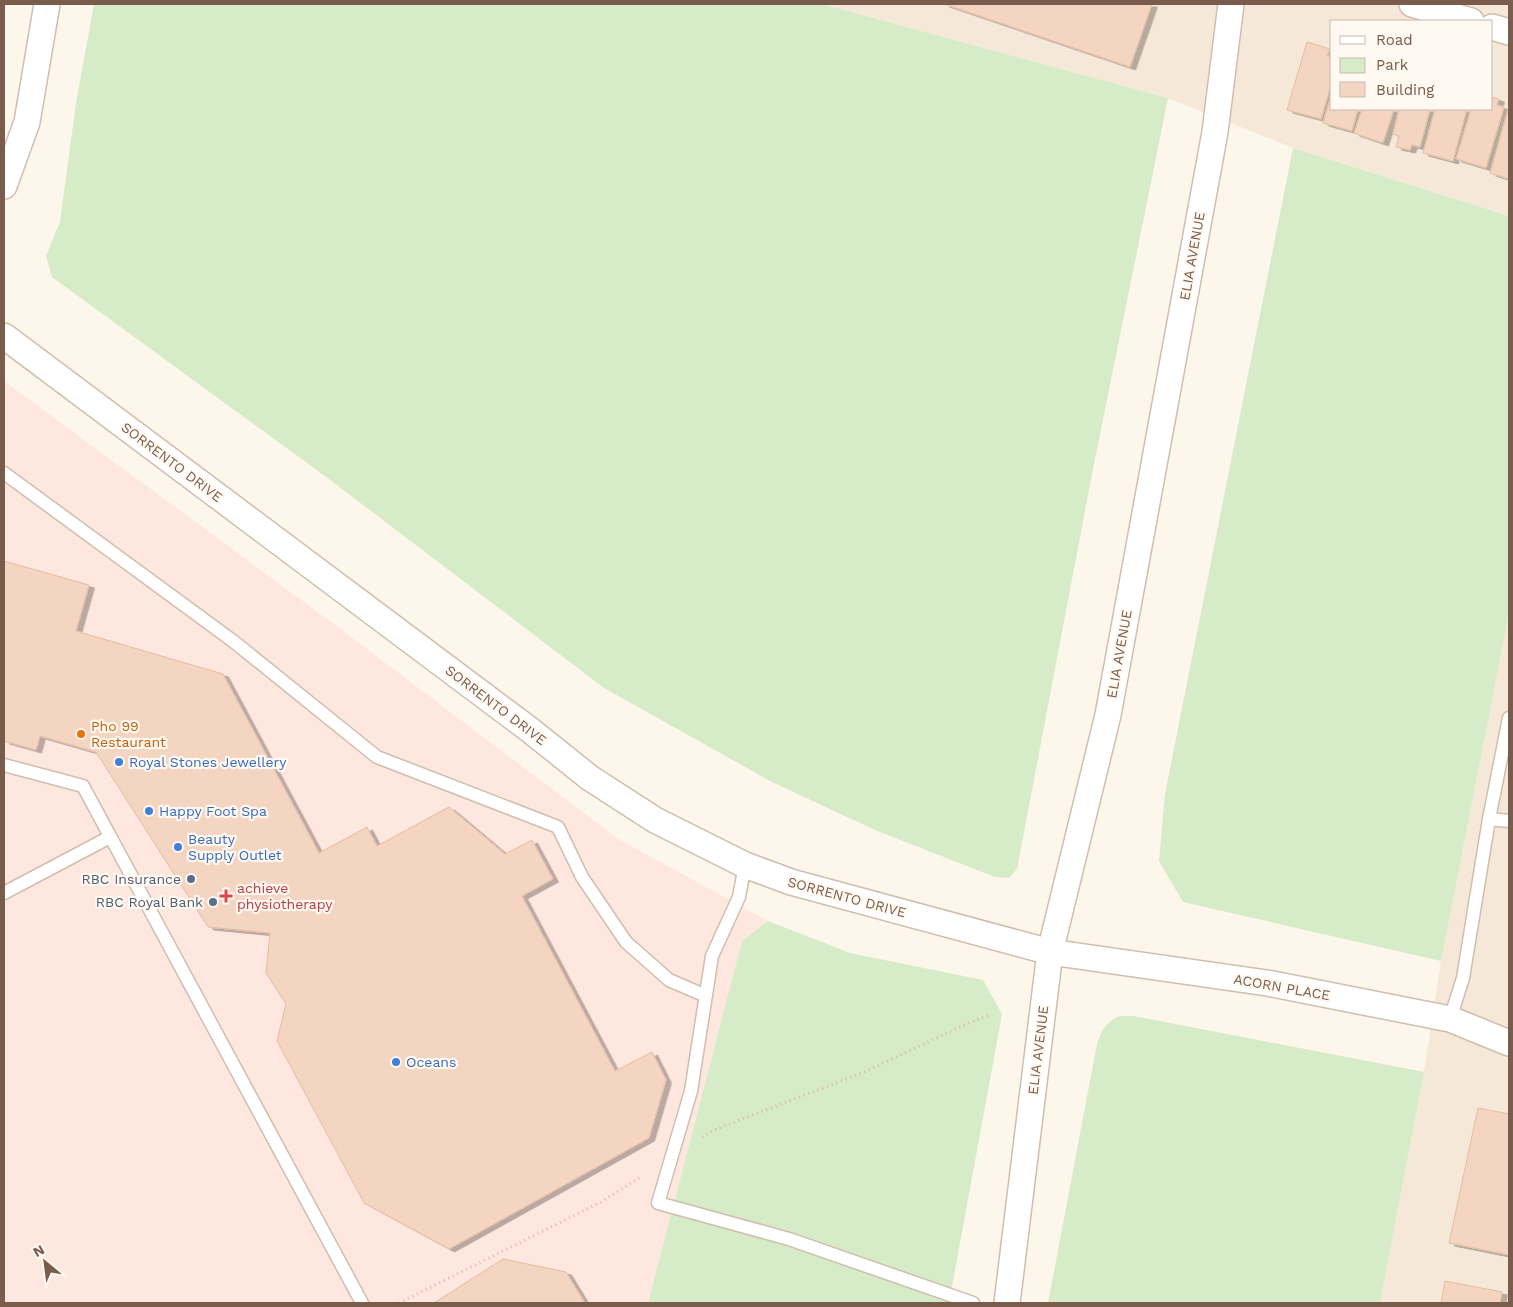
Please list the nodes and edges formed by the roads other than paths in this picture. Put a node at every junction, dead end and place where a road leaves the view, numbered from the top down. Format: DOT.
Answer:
graph roads {
  1 [pos="47,4"];
  2 [pos="1231,4"];
  3 [pos="1412,4"];
  4 [pos="1468,20"];
  5 [pos="1493,27"];
  6 [pos="1509,32"];
  7 [pos="4,186"];
  8 [pos="4,336"];
  9 [pos="4,473"];
  10 [pos="1509,718"];
  11 [pos="4,765"];
  12 [pos="1489,819"];
  13 [pos="1509,821"];
  14 [pos="110,837"];
  15 [pos="745,865"];
  16 [pos="4,893"];
  17 [pos="1050,952"];
  18 [pos="706,996"];
  19 [pos="1450,1019"];
  20 [pos="1509,1043"];
  21 [pos="362,1303"];
  22 [pos="973,1303"];
  23 [pos="1007,1303"];
  1 -- 7 [label="street"];
  2 -- 17 [label="street, ELIA AVENUE"];
  3 -- 4 [label="street"];
  5 -- 6 [label="street"];
  8 -- 15 [label="street, SORRENTO DRIVE"];
  9 -- 18 [label="lane"];
  10 -- 12 [label="lane"];
  11 -- 14 [label="lane"];
  12 -- 13 [label="lane"];
  12 -- 19 [label="lane"];
  14 -- 16 [label="lane"];
  14 -- 21 [label="lane"];
  15 -- 17 [label="street, SORRENTO DRIVE"];
  15 -- 18 [label="lane"];
  17 -- 19 [label="street, ACORN PLACE"];
  17 -- 23 [label="street, ELIA AVENUE"];
  18 -- 22 [label="lane"];
  19 -- 20 [label="street, ACORN PLACE"];
}
